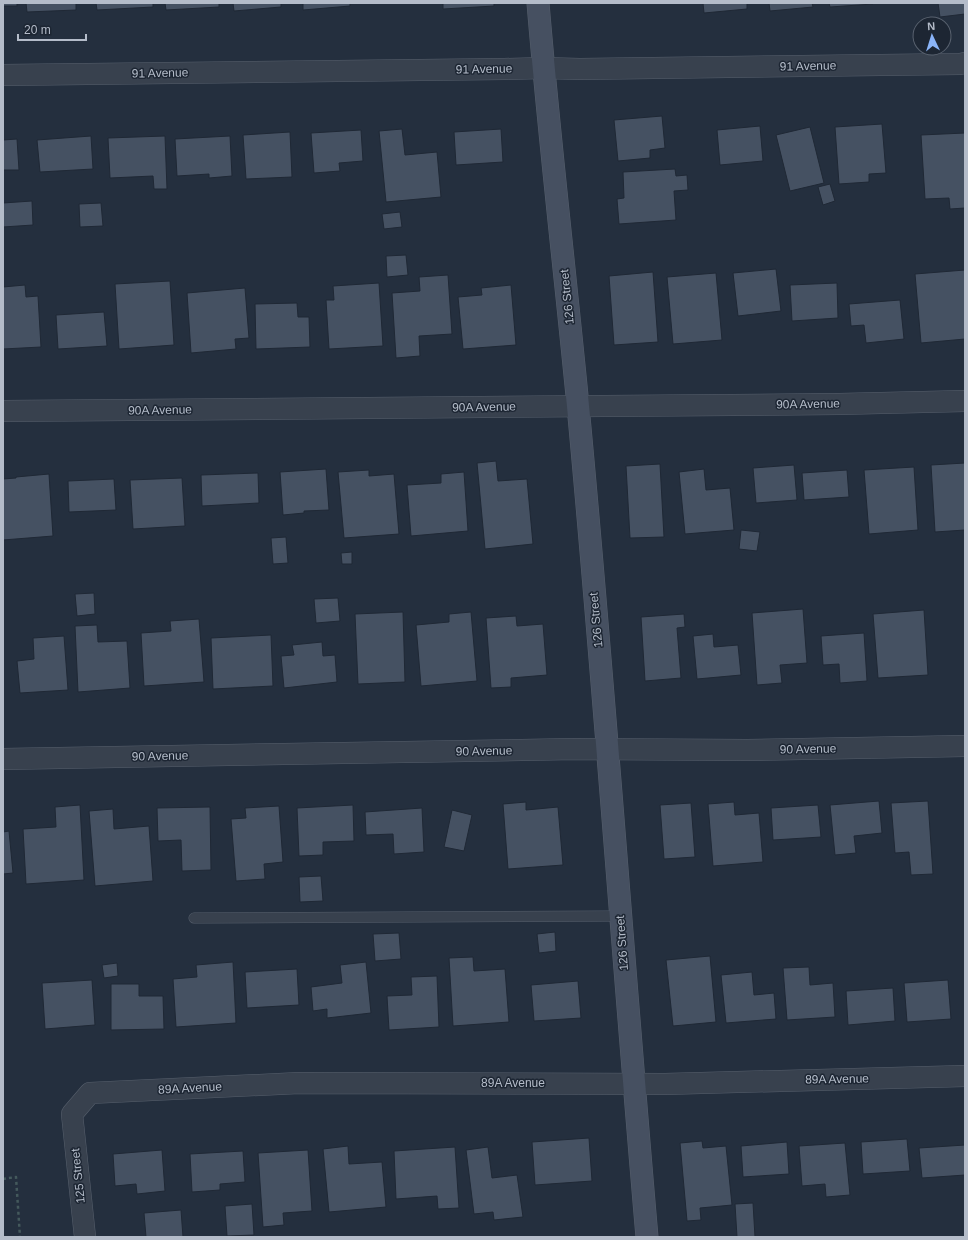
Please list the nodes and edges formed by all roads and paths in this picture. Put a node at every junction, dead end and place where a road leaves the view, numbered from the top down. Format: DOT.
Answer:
graph roads {
  1 [pos="538,3"];
  2 [pos="965,63"];
  3 [pos="543,68"];
  4 [pos="3,75"];
  5 [pos="965,401"];
  6 [pos="578,406"];
  7 [pos="3,411"];
  8 [pos="965,746"];
  9 [pos="608,748"];
  10 [pos="3,759"];
  11 [pos="620,916"];
  12 [pos="194,918"];
  13 [pos="965,1076"];
  14 [pos="633,1084"];
  15 [pos="72,1114"];
  16 [pos="3,1179"];
  17 [pos="20,1237"];
  18 [pos="85,1237"];
  19 [pos="647,1237"];
  1 -- 3 [label="street, 126 Street"];
  2 -- 3 [label="street, 91 Avenue"];
  3 -- 4 [label="street, 91 Avenue"];
  3 -- 6 [label="street, 126 Street"];
  5 -- 6 [label="street, 90A Avenue"];
  6 -- 7 [label="street, 90A Avenue"];
  6 -- 9 [label="street, 126 Street"];
  8 -- 9 [label="street, 90 Avenue"];
  9 -- 10 [label="street, 90 Avenue"];
  9 -- 11 [label="street, 126 Street"];
  11 -- 12 [label="lane"];
  11 -- 14 [label="street, 126 Street"];
  13 -- 14 [label="street, 89A Avenue"];
  14 -- 15 [label="street, 89A Avenue"];
  14 -- 19 [label="street, 126 Street"];
  15 -- 18 [label="street, 125 Street"];
  16 -- 17 [label="path"];
}
